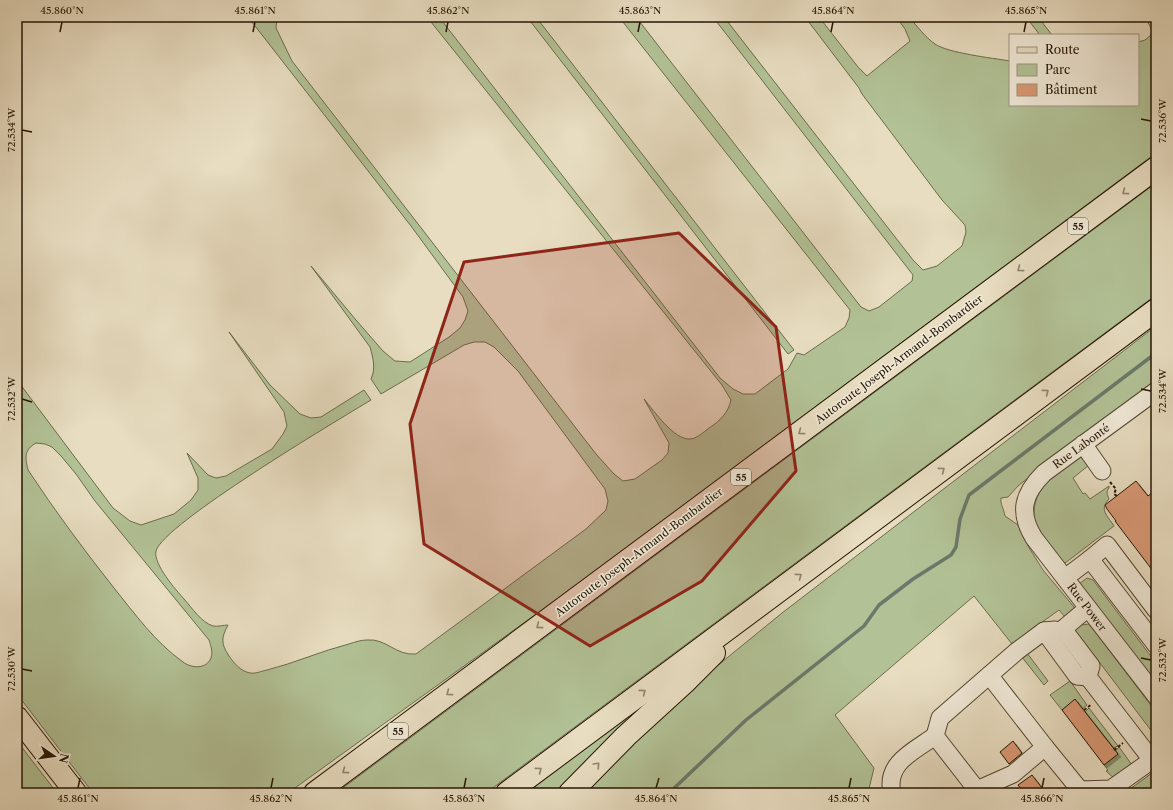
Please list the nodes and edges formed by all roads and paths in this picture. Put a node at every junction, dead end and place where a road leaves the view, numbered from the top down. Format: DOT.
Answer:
graph roads {
  1 [pos="1156,168"];
  2 [pos="1156,310"];
  3 [pos="1156,391"];
  4 [pos="1083,444"];
  5 [pos="1107,478"];
  6 [pos="1117,496"];
  7 [pos="1024,514"];
  8 [pos="1090,559"];
  9 [pos="1065,578"];
  10 [pos="767,600"];
  11 [pos="1088,608"];
  12 [pos="1156,610"];
  13 [pos="1062,629"];
  14 [pos="1044,631"];
  15 [pos="1156,645"];
  16 [pos="989,676"];
  17 [pos="1088,677"];
  18 [pos="1156,695"];
  19 [pos="1089,706"];
  20 [pos="1084,710"];
  21 [pos="17,717"];
  22 [pos="935,736"];
  23 [pos="1118,746"];
  24 [pos="1046,747"];
  25 [pos="1114,750"];
  26 [pos="1154,758"];
  27 [pos="1078,791"];
  28 [pos="975,792"];
  29 [pos="76,793"];
  30 [pos="315,793"];
  31 [pos="507,793"];
  32 [pos="570,793"];
  33 [pos="892,793"];
  1 -- 30 [label="highway, Autoroute Joseph-Armand-Bombardier / 55, one-way"];
  10 -- 2 [label="highway, one-way"];
  3 -- 4 [label="street, Rue Labonté"];
  4 -- 5 [label="street"];
  4 -- 7 [label="street, Rue Labonté"];
  5 -- 6 [label="path"];
  7 -- 9 [label="street, Rue Power"];
  8 -- 9 [label="street"];
  8 -- 12 [label="street"];
  8 -- 15 [label="street"];
  9 -- 11 [label="street, Rue Power"];
  31 -- 10 [label="highway, one-way"];
  32 -- 10 [label="highway, one-way"];
  11 -- 13 [label="street"];
  11 -- 18 [label="street, Rue Power"];
  13 -- 14 [label="street"];
  13 -- 17 [label="street"];
  14 -- 16 [label="street"];
  14 -- 17 [label="street"];
  16 -- 22 [label="street"];
  16 -- 24 [label="street"];
  17 -- 26 [label="street"];
  19 -- 20 [label="path"];
  21 -- 29 [label="main road"];
  22 -- 28 [label="street"];
  22 -- 33 [label="street"];
  23 -- 25 [label="path"];
  24 -- 27 [label="street"];
  24 -- 28 [label="street"];
  26 -- 27 [label="street"];
}
